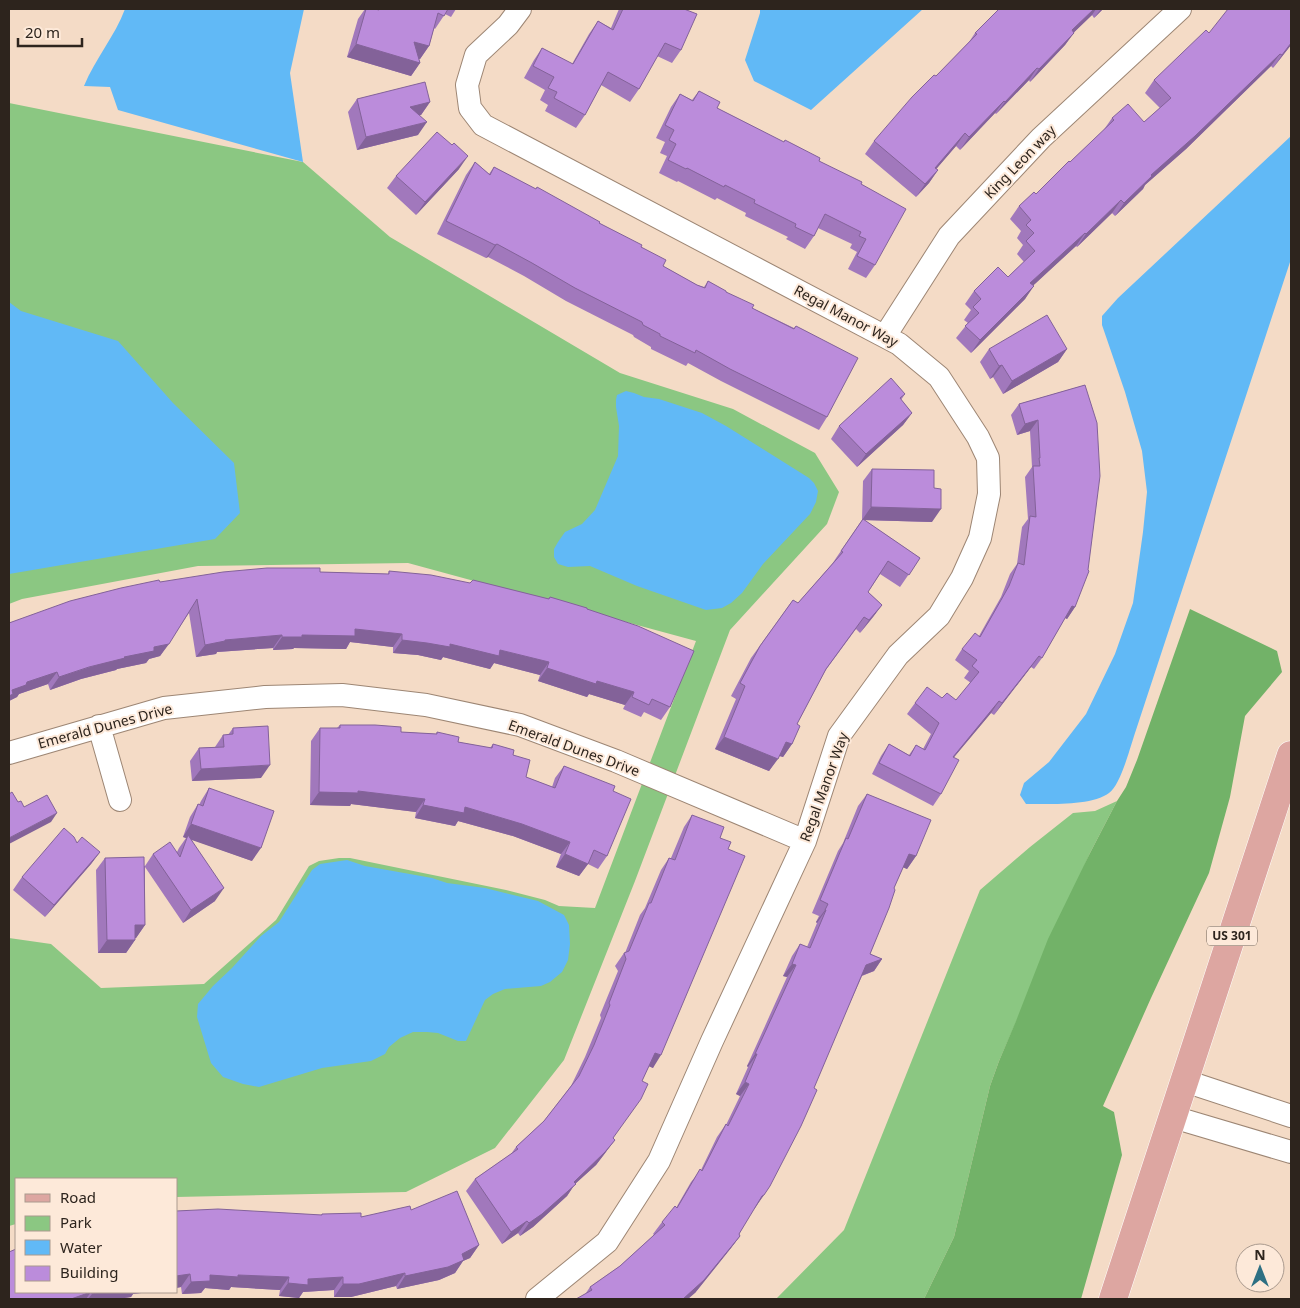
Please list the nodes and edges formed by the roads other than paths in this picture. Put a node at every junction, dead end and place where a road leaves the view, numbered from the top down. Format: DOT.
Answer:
graph roads {
  1 [pos="520,9"];
  2 [pos="1180,9"];
  3 [pos="885,336"];
  4 [pos="99,726"];
  5 [pos="9,753"];
  6 [pos="1291,755"];
  7 [pos="120,800"];
  8 [pos="805,841"];
  9 [pos="1185,1081"];
  10 [pos="1291,1116"];
  11 [pos="1173,1117"];
  12 [pos="1291,1152"];
  13 [pos="537,1299"];
  14 [pos="1113,1299"];
  1 -- 3 [label="street, Regal Manor Way"];
  2 -- 3 [label="street, King Leon way"];
  3 -- 8 [label="street, Regal Manor Way"];
  4 -- 5 [label="street, Emerald Dunes Drive"];
  4 -- 7 [label="street"];
  4 -- 8 [label="street, Emerald Dunes Drive"];
  6 -- 9 [label="main road, US 301"];
  8 -- 13 [label="street, Regal Manor Way"];
  9 -- 10 [label="street"];
  9 -- 11 [label="main road, US 301"];
  11 -- 12 [label="street"];
  11 -- 14 [label="main road, US 301"];
}
